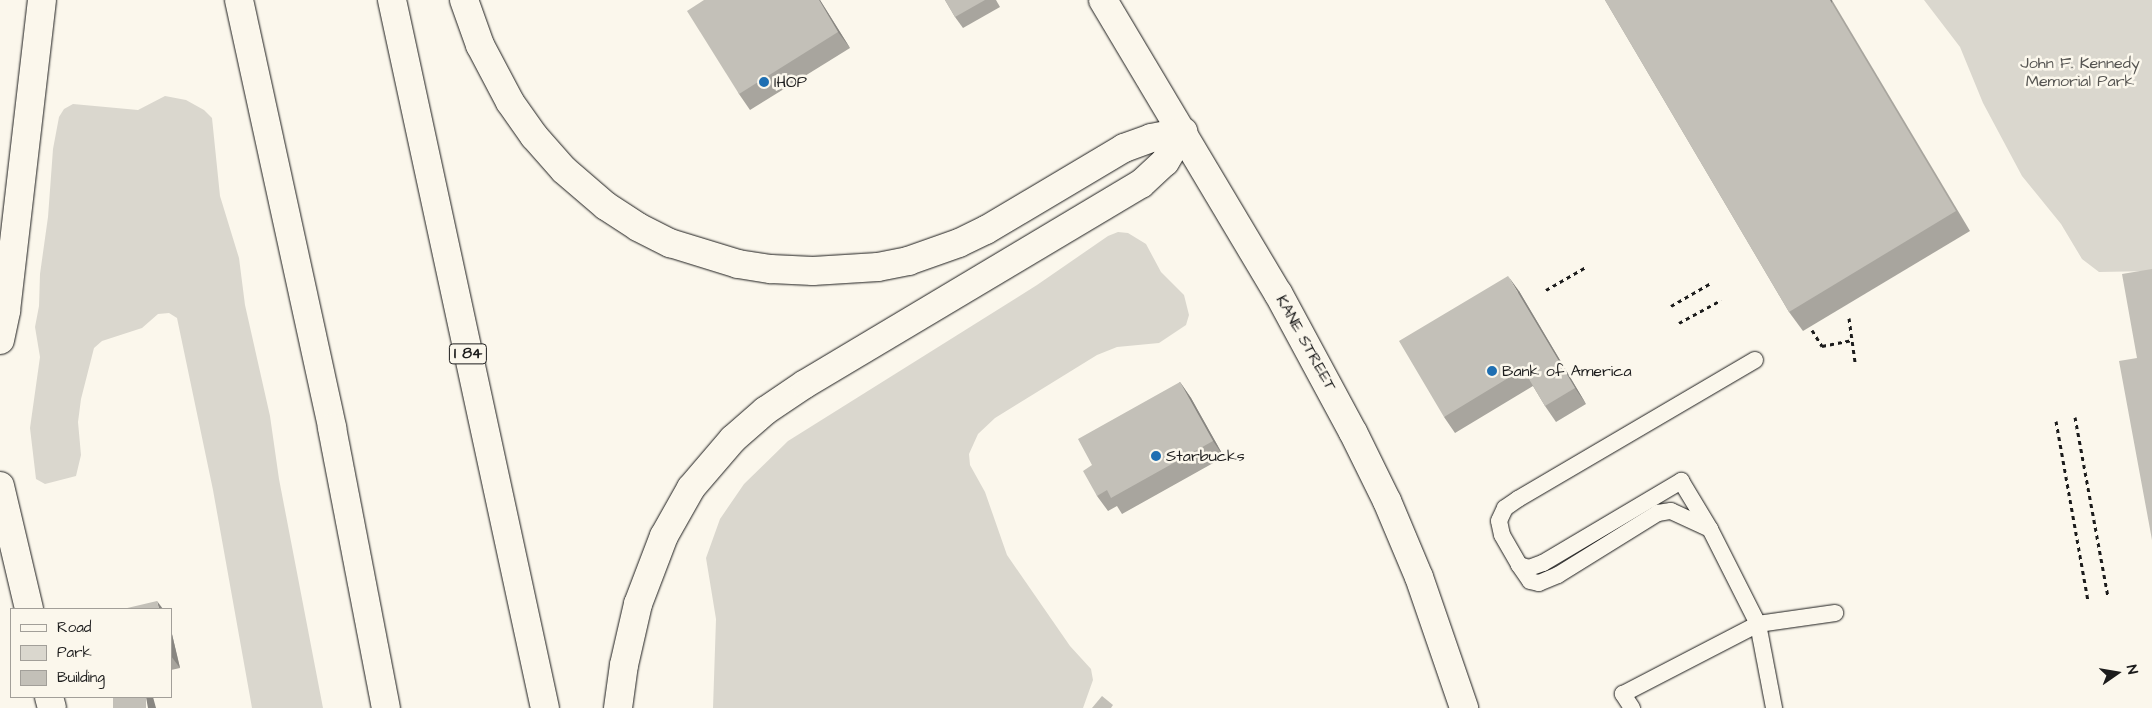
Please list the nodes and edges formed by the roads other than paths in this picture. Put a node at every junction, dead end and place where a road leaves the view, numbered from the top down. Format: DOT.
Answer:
graph roads {
  1 [pos="42,0"];
  2 [pos="239,0"];
  3 [pos="392,0"];
  4 [pos="464,0"];
  5 [pos="1103,0"];
  6 [pos="1183,132"];
  7 [pos="0,340"];
  8 [pos="1755,360"];
  9 [pos="0,486"];
  10 [pos="1710,529"];
  11 [pos="1519,565"];
  12 [pos="29,608"];
  13 [pos="1835,613"];
  14 [pos="1758,624"];
  15 [pos="386,708"];
  16 [pos="545,708"];
  17 [pos="618,708"];
  18 [pos="1464,708"];
  19 [pos="1632,708"];
  20 [pos="1774,708"];
  1 -- 7 [label="main road"];
  2 -- 15 [label="main road"];
  3 -- 16 [label="main road, I 84"];
  4 -- 6 [label="main road"];
  5 -- 6 [label="main road, KANE STREET"];
  6 -- 17 [label="main road"];
  6 -- 18 [label="main road, KANE STREET"];
  8 -- 11 [label="lane"];
  9 -- 12 [label="main road"];
  10 -- 11 [label="lane"];
  10 -- 11 [label="lane"];
  10 -- 14 [label="lane"];
  13 -- 14 [label="lane"];
  14 -- 19 [label="lane"];
  14 -- 20 [label="lane"];
}
